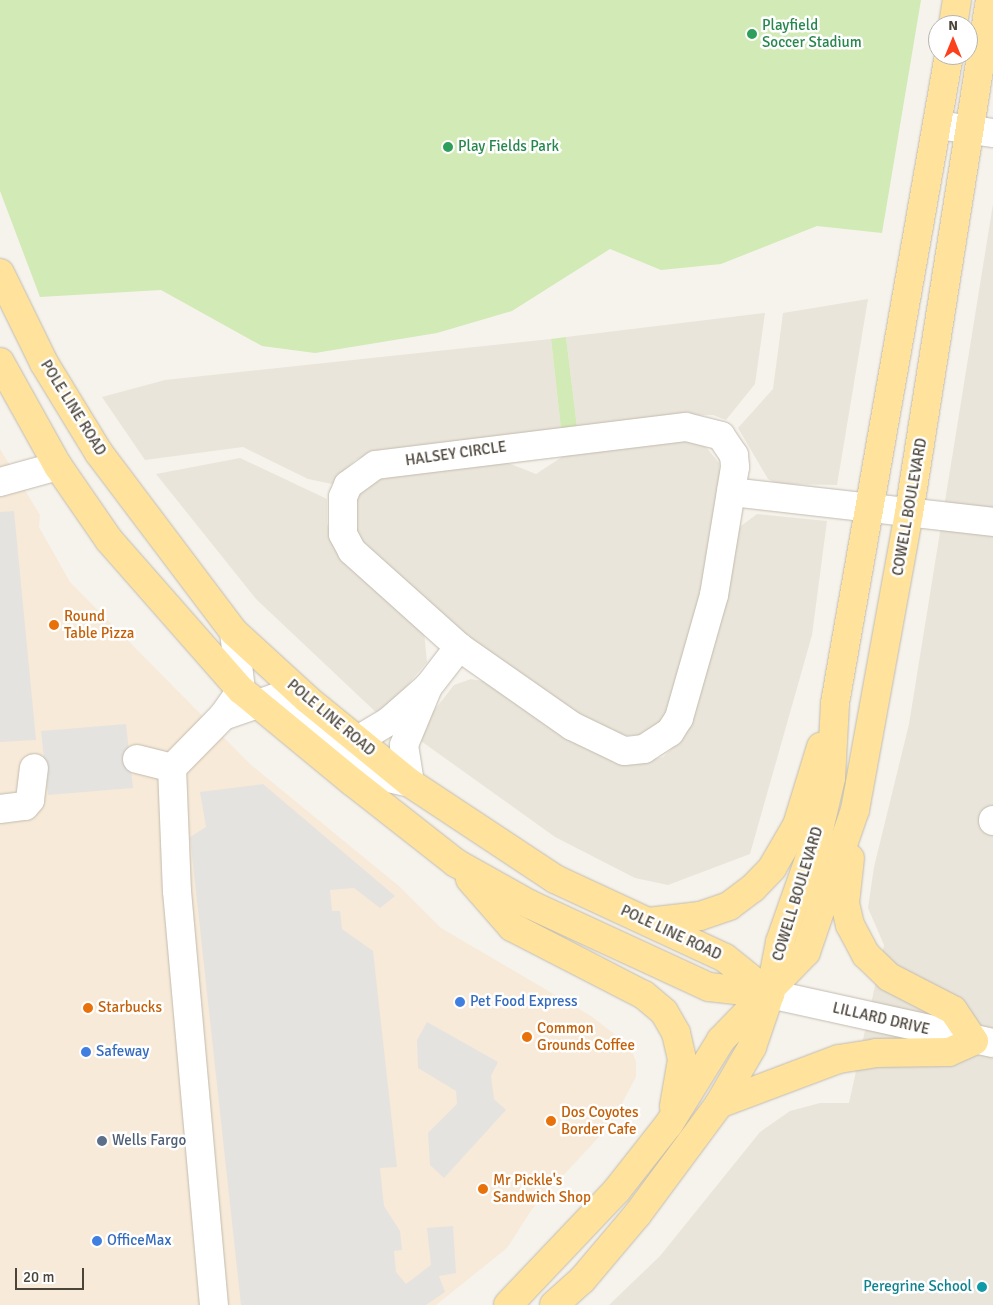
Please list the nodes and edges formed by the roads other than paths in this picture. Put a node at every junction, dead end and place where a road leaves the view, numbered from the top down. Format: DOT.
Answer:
graph roads {
  1 [pos="957,0"];
  2 [pos="990,0"];
  3 [pos="955,15"];
  4 [pos="947,65"];
  5 [pos="938,125"];
  6 [pos="982,131"];
  7 [pos="0,273"];
  8 [pos="0,362"];
  9 [pos="58,466"];
  10 [pos="0,482"];
  11 [pos="732,492"];
  12 [pos="867,507"];
  13 [pos="909,512"];
  14 [pos="993,522"];
  15 [pos="234,632"];
  16 [pos="459,647"];
  17 [pos="428,687"];
  18 [pos="248,696"];
  19 [pos="835,703"];
  20 [pos="356,741"];
  21 [pos="136,759"];
  22 [pos="34,768"];
  23 [pos="172,768"];
  24 [pos="410,783"];
  25 [pos="0,809"];
  26 [pos="855,810"];
  27 [pos="456,863"];
  28 [pos="647,922"];
  29 [pos="770,994"];
  30 [pos="984,1042"];
  31 [pos="719,1104"];
  32 [pos="669,1124"];
  33 [pos="214,1305"];
  34 [pos="508,1305"];
  35 [pos="554,1305"];
  1 -- 3 [label="main road"];
  2 -- 6 [label="main road, COWELL BOULEVARD"];
  4 -- 5 [label="main road, COWELL BOULEVARD"];
  5 -- 6 [label="street"];
  5 -- 12 [label="main road, COWELL BOULEVARD"];
  6 -- 13 [label="main road, COWELL BOULEVARD"];
  7 -- 15 [label="main road, POLE LINE ROAD"];
  8 -- 9 [label="main road"];
  9 -- 10 [label="street"];
  9 -- 18 [label="main road"];
  11 -- 12 [label="street"];
  11 -- 16 [label="street, HALSEY CIRCLE"];
  11 -- 16 [label="street, HALSEY CIRCLE"];
  12 -- 13 [label="street"];
  12 -- 19 [label="main road, COWELL BOULEVARD"];
  13 -- 14 [label="street"];
  13 -- 26 [label="main road, COWELL BOULEVARD"];
  15 -- 18 [label="street"];
  15 -- 20 [label="main road, POLE LINE ROAD"];
  16 -- 17 [label="street"];
  17 -- 20 [label="street"];
  17 -- 24 [label="street"];
  18 -- 23 [label="street"];
  18 -- 24 [label="street"];
  18 -- 27 [label="main road"];
  19 -- 28 [label="main road"];
  19 -- 29 [label="main road, COWELL BOULEVARD"];
  20 -- 24 [label="main road, POLE LINE ROAD"];
  21 -- 23 [label="street"];
  22 -- 25 [label="street"];
  23 -- 33 [label="street"];
  24 -- 28 [label="main road, POLE LINE ROAD"];
  26 -- 29 [label="main road, COWELL BOULEVARD"];
  26 -- 30 [label="main road"];
  27 -- 29 [label="main road"];
  27 -- 32 [label="main road"];
  28 -- 29 [label="main road, POLE LINE ROAD"];
  29 -- 30 [label="street, LILLARD DRIVE"];
  29 -- 31 [label="main road, COWELL BOULEVARD"];
  29 -- 32 [label="main road, COWELL BOULEVARD"];
  30 -- 31 [label="main road"];
  31 -- 35 [label="main road, COWELL BOULEVARD"];
  32 -- 34 [label="main road, COWELL BOULEVARD"];
}
